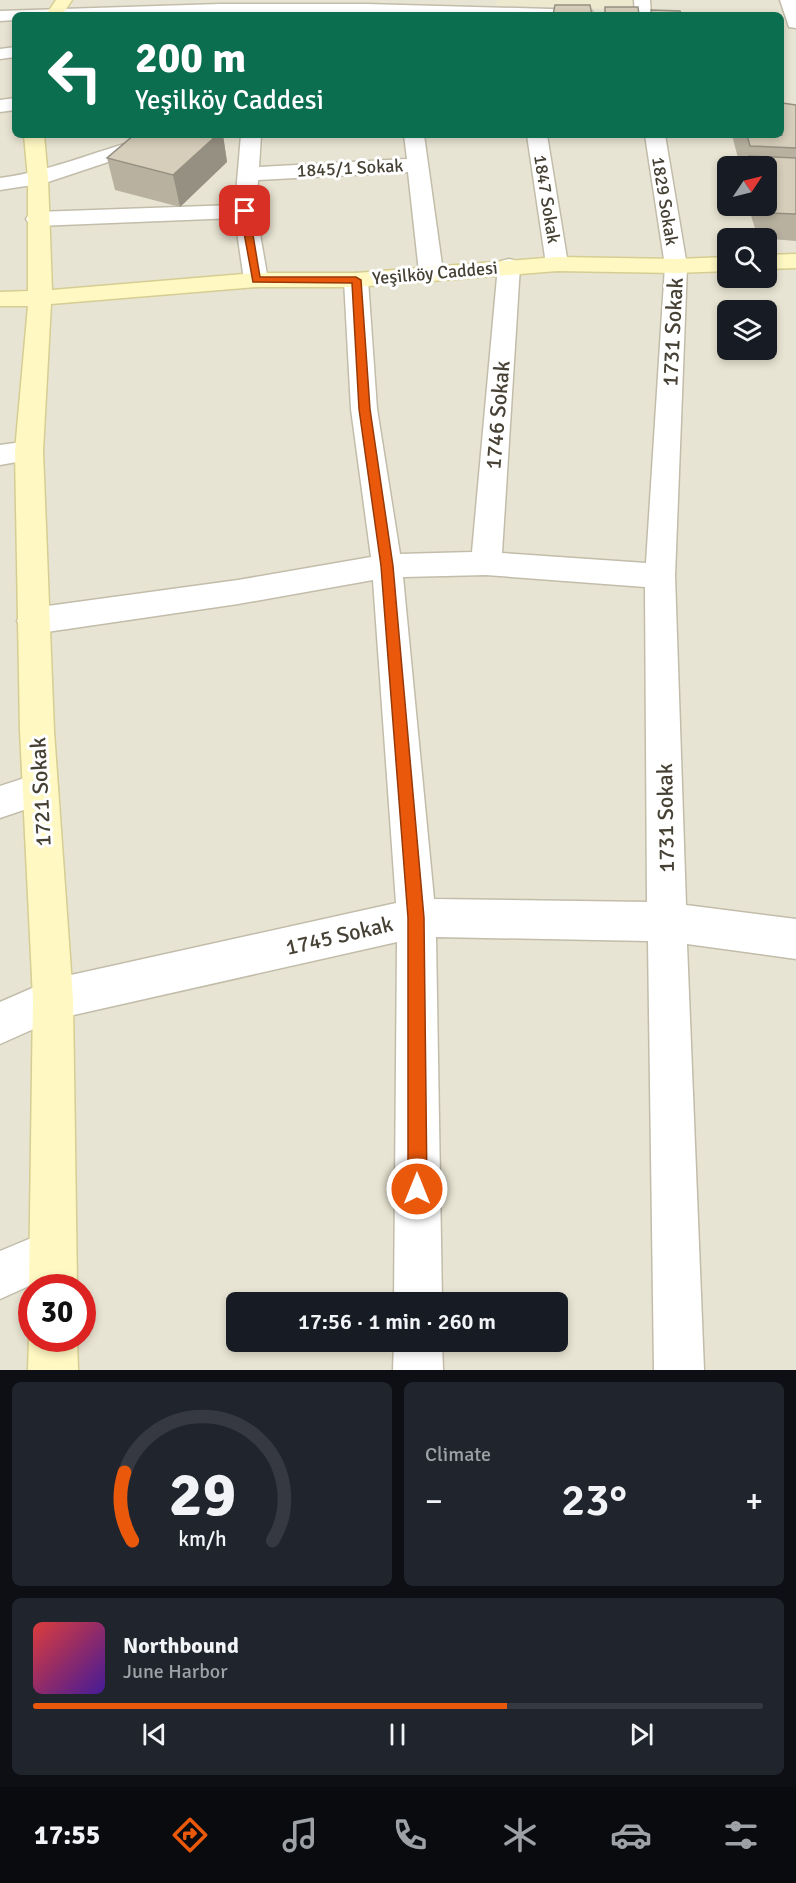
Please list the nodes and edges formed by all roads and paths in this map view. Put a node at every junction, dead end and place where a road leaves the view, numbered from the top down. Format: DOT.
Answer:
graph roads {
  1 [pos="788,0"];
  2 [pos="466,8"];
  3 [pos="58,9"];
  4 [pos="254,11"];
  5 [pos="33,12"];
  6 [pos="535,12"];
  7 [pos="791,23"];
  8 [pos="34,138"];
  9 [pos="171,138"];
  10 [pos="251,138"];
  11 [pos="414,138"];
  12 [pos="537,138"];
  13 [pos="655,138"];
  14 [pos="416,165"];
  15 [pos="248,174"];
  16 [pos="38,179"];
  17 [pos="0,184"];
  18 [pos="245,211"];
  19 [pos="37,219"];
  20 [pos="796,261"];
  21 [pos="777,262"];
  22 [pos="557,264"];
  23 [pos="717,264"];
  24 [pos="509,266"];
  25 [pos="676,266"];
  26 [pos="431,272"];
  27 [pos="256,280"];
  28 [pos="356,280"];
  29 [pos="40,298"];
  30 [pos="0,299"];
  31 [pos="14,453"];
  32 [pos="486,563"];
  33 [pos="387,566"];
  34 [pos="660,576"];
  35 [pos="33,621"];
  36 [pos="40,789"];
  37 [pos="0,802"];
  38 [pos="416,918"];
  39 [pos="667,922"];
  40 [pos="796,939"];
  41 [pos="53,999"];
  42 [pos="0,1023"];
  43 [pos="53,1270"];
  44 [pos="0,1275"];
  45 [pos="418,1292"];
  46 [pos="53,1352"];
  47 [pos="418,1352"];
  48 [pos="53,1370"];
  49 [pos="418,1370"];
  50 [pos="680,1370"];
  1 -- 7 [label="street"];
  2 -- 4 [label="street"];
  2 -- 6 [label="street"];
  3 -- 4 [label="street"];
  3 -- 5 [label="street"];
  8 -- 16 [label="street, 1721 Sokak"];
  9 -- 16 [label="street"];
  10 -- 15 [label="street"];
  11 -- 14 [label="street"];
  12 -- 22 [label="street, 1847 Sokak"];
  13 -- 25 [label="street, 1829 Sokak"];
  14 -- 15 [label="street, 1845/1 Sokak"];
  14 -- 26 [label="street"];
  15 -- 18 [label="street"];
  16 -- 17 [label="street"];
  16 -- 19 [label="street, 1721 Sokak"];
  18 -- 19 [label="street"];
  18 -- 27 [label="street"];
  19 -- 29 [label="street, 1721 Sokak"];
  20 -- 21 [label="street"];
  22 -- 24 [label="street, Yeşilköy Caddesi"];
  22 -- 25 [label="street, Yeşilköy Caddesi"];
  23 -- 25 [label="street, Yeşilköy Caddesi"];
  24 -- 26 [label="street, Yeşilköy Caddesi"];
  24 -- 32 [label="street, 1746 Sokak"];
  25 -- 34 [label="street, 1731 Sokak"];
  26 -- 28 [label="street, Yeşilköy Caddesi"];
  27 -- 28 [label="street, Yeşilköy Caddesi"];
  27 -- 29 [label="street, Yeşilköy Caddesi"];
  28 -- 33 [label="street"];
  29 -- 30 [label="street, Yeşilköy Caddesi"];
  29 -- 31 [label="street, 1721 Sokak"];
  31 -- 35 [label="street, 1721 Sokak"];
  32 -- 33 [label="street"];
  32 -- 34 [label="street"];
  33 -- 35 [label="street"];
  33 -- 38 [label="street"];
  34 -- 39 [label="street, 1731 Sokak"];
  35 -- 36 [label="street, 1721 Sokak"];
  36 -- 37 [label="street"];
  36 -- 41 [label="street, 1721 Sokak"];
  38 -- 39 [label="street, 1745 Sokak"];
  38 -- 41 [label="street, 1745 Sokak"];
  38 -- 45 [label="street"];
  39 -- 40 [label="street, 1745 Sokak"];
  39 -- 50 [label="street, 1731 Sokak"];
  41 -- 42 [label="street, 1745 Sokak"];
  41 -- 43 [label="street, 1721 Sokak"];
  43 -- 44 [label="street"];
  46 -- 48 [label="street"];
  47 -- 49 [label="street"];
}
